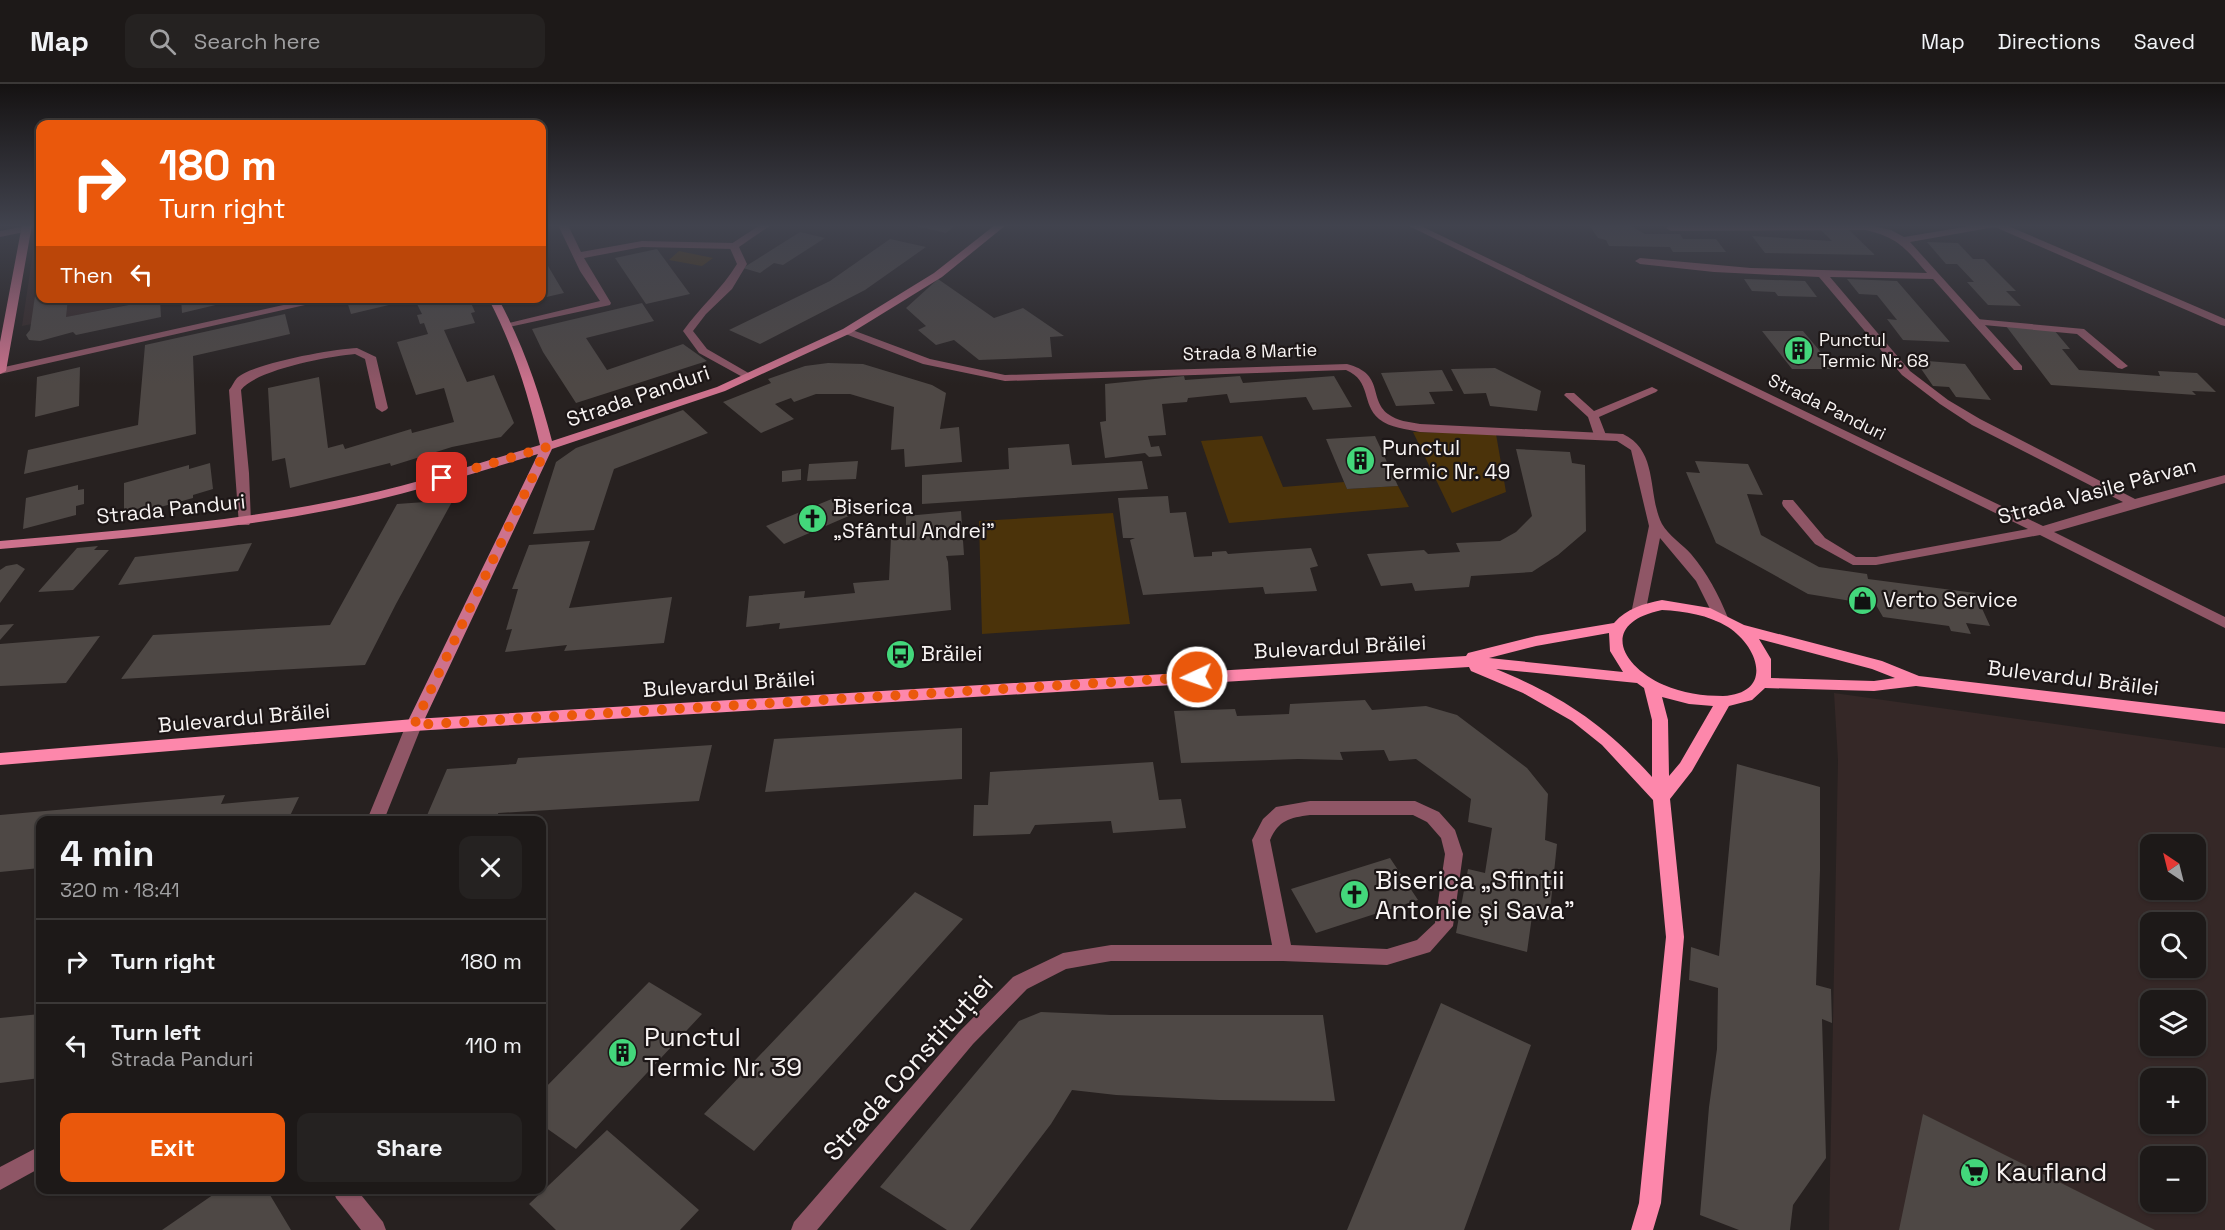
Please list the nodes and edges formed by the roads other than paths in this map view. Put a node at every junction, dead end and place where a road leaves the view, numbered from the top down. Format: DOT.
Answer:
graph roads {
  1 [pos="17,278"];
  2 [pos="591,278"];
  3 [pos="733,278"];
  4 [pos="932,278"];
  5 [pos="1522,278"];
  6 [pos="1826,278"];
  7 [pos="1938,278"];
  8 [pos="2122,278"];
  9 [pos="308,303"];
  10 [pos="496,303"];
  11 [pos="1977,322"];
  12 [pos="2225,323"];
  13 [pos="509,326"];
  14 [pos="847,331"];
  15 [pos="2122,366"];
  16 [pos="2019,368"];
  17 [pos="0,371"];
  18 [pos="748,377"];
  19 [pos="1652,390"];
  20 [pos="1570,395"];
  21 [pos="382,408"];
  22 [pos="1593,416"];
  23 [pos="1600,435"];
  24 [pos="547,447"];
  25 [pos="2225,479"];
  26 [pos="1788,503"];
  27 [pos="2134,503"];
  28 [pos="244,522"];
  29 [pos="1656,526"];
  30 [pos="2042,531"];
  31 [pos="0,545"];
  32 [pos="1639,609"];
  33 [pos="1721,618"];
  34 [pos="2225,623"];
  35 [pos="1616,627"];
  36 [pos="1739,628"];
  37 [pos="1461,661"];
  38 [pos="1645,681"];
  39 [pos="1916,681"];
  40 [pos="1761,683"];
  41 [pos="1723,702"];
  42 [pos="2225,718"];
  43 [pos="414,725"];
  44 [pos="0,759"];
  45 [pos="1661,798"];
  46 [pos="377,816"];
  47 [pos="1283,953"];
  48 [pos="36,1159"];
  49 [pos="0,1179"];
  50 [pos="347,1194"];
  51 [pos="375,1230"];
  52 [pos="802,1230"];
  53 [pos="1642,1230"];
  1 -- 17 [label="street"];
  2 -- 13 [label="street"];
  3 -- 18 [label="street"];
  4 -- 14 [label="street, Strada Panduri"];
  5 -- 30 [label="street, Strada Panduri"];
  6 -- 27 [label="street"];
  7 -- 11 [label="street"];
  8 -- 12 [label="street"];
  9 -- 17 [label="street"];
  10 -- 13 [label="street"];
  11 -- 15 [label="street"];
  11 -- 16 [label="street"];
  13 -- 24 [label="street"];
  14 -- 18 [label="street, Strada Panduri"];
  14 -- 23 [label="street, Strada 8 Martie"];
  18 -- 24 [label="street, Strada Panduri"];
  19 -- 22 [label="street"];
  20 -- 22 [label="street"];
  21 -- 28 [label="street"];
  22 -- 23 [label="street"];
  23 -- 29 [label="street, Strada 8 Martie"];
  24 -- 28 [label="street, Strada Panduri"];
  24 -- 43 [label="street"];
  25 -- 27 [label="street, Strada Vasile Pârvan"];
  26 -- 30 [label="street, Strada Vasile Pârvan"];
  27 -- 30 [label="street, Strada Vasile Pârvan"];
  28 -- 31 [label="street, Strada Panduri"];
  29 -- 32 [label="street"];
  29 -- 33 [label="street"];
  30 -- 34 [label="street, Strada Panduri"];
  32 -- 33 [label="main road"];
  32 -- 35 [label="main road"];
  33 -- 36 [label="main road"];
  35 -- 37 [label="main road, Bulevardul Brăilei"];
  35 -- 38 [label="main road"];
  36 -- 39 [label="main road, Bulevardul Brăilei"];
  36 -- 40 [label="main road"];
  37 -- 38 [label="main road, Bulevardul Brăilei"];
  37 -- 43 [label="main road, Bulevardul Brăilei"];
  37 -- 45 [label="main road"];
  38 -- 41 [label="main road"];
  38 -- 45 [label="main road"];
  39 -- 40 [label="main road, Bulevardul Brăilei"];
  39 -- 42 [label="main road, Bulevardul Brăilei"];
  40 -- 41 [label="main road"];
  41 -- 45 [label="main road"];
  43 -- 44 [label="main road, Bulevardul Brăilei"];
  43 -- 46 [label="street"];
  45 -- 53 [label="main road"];
  47 -- 47 [label="street, Strada Constituției"];
  47 -- 52 [label="street, Strada Constituției"];
  48 -- 49 [label="street"];
  50 -- 51 [label="street"];
}
